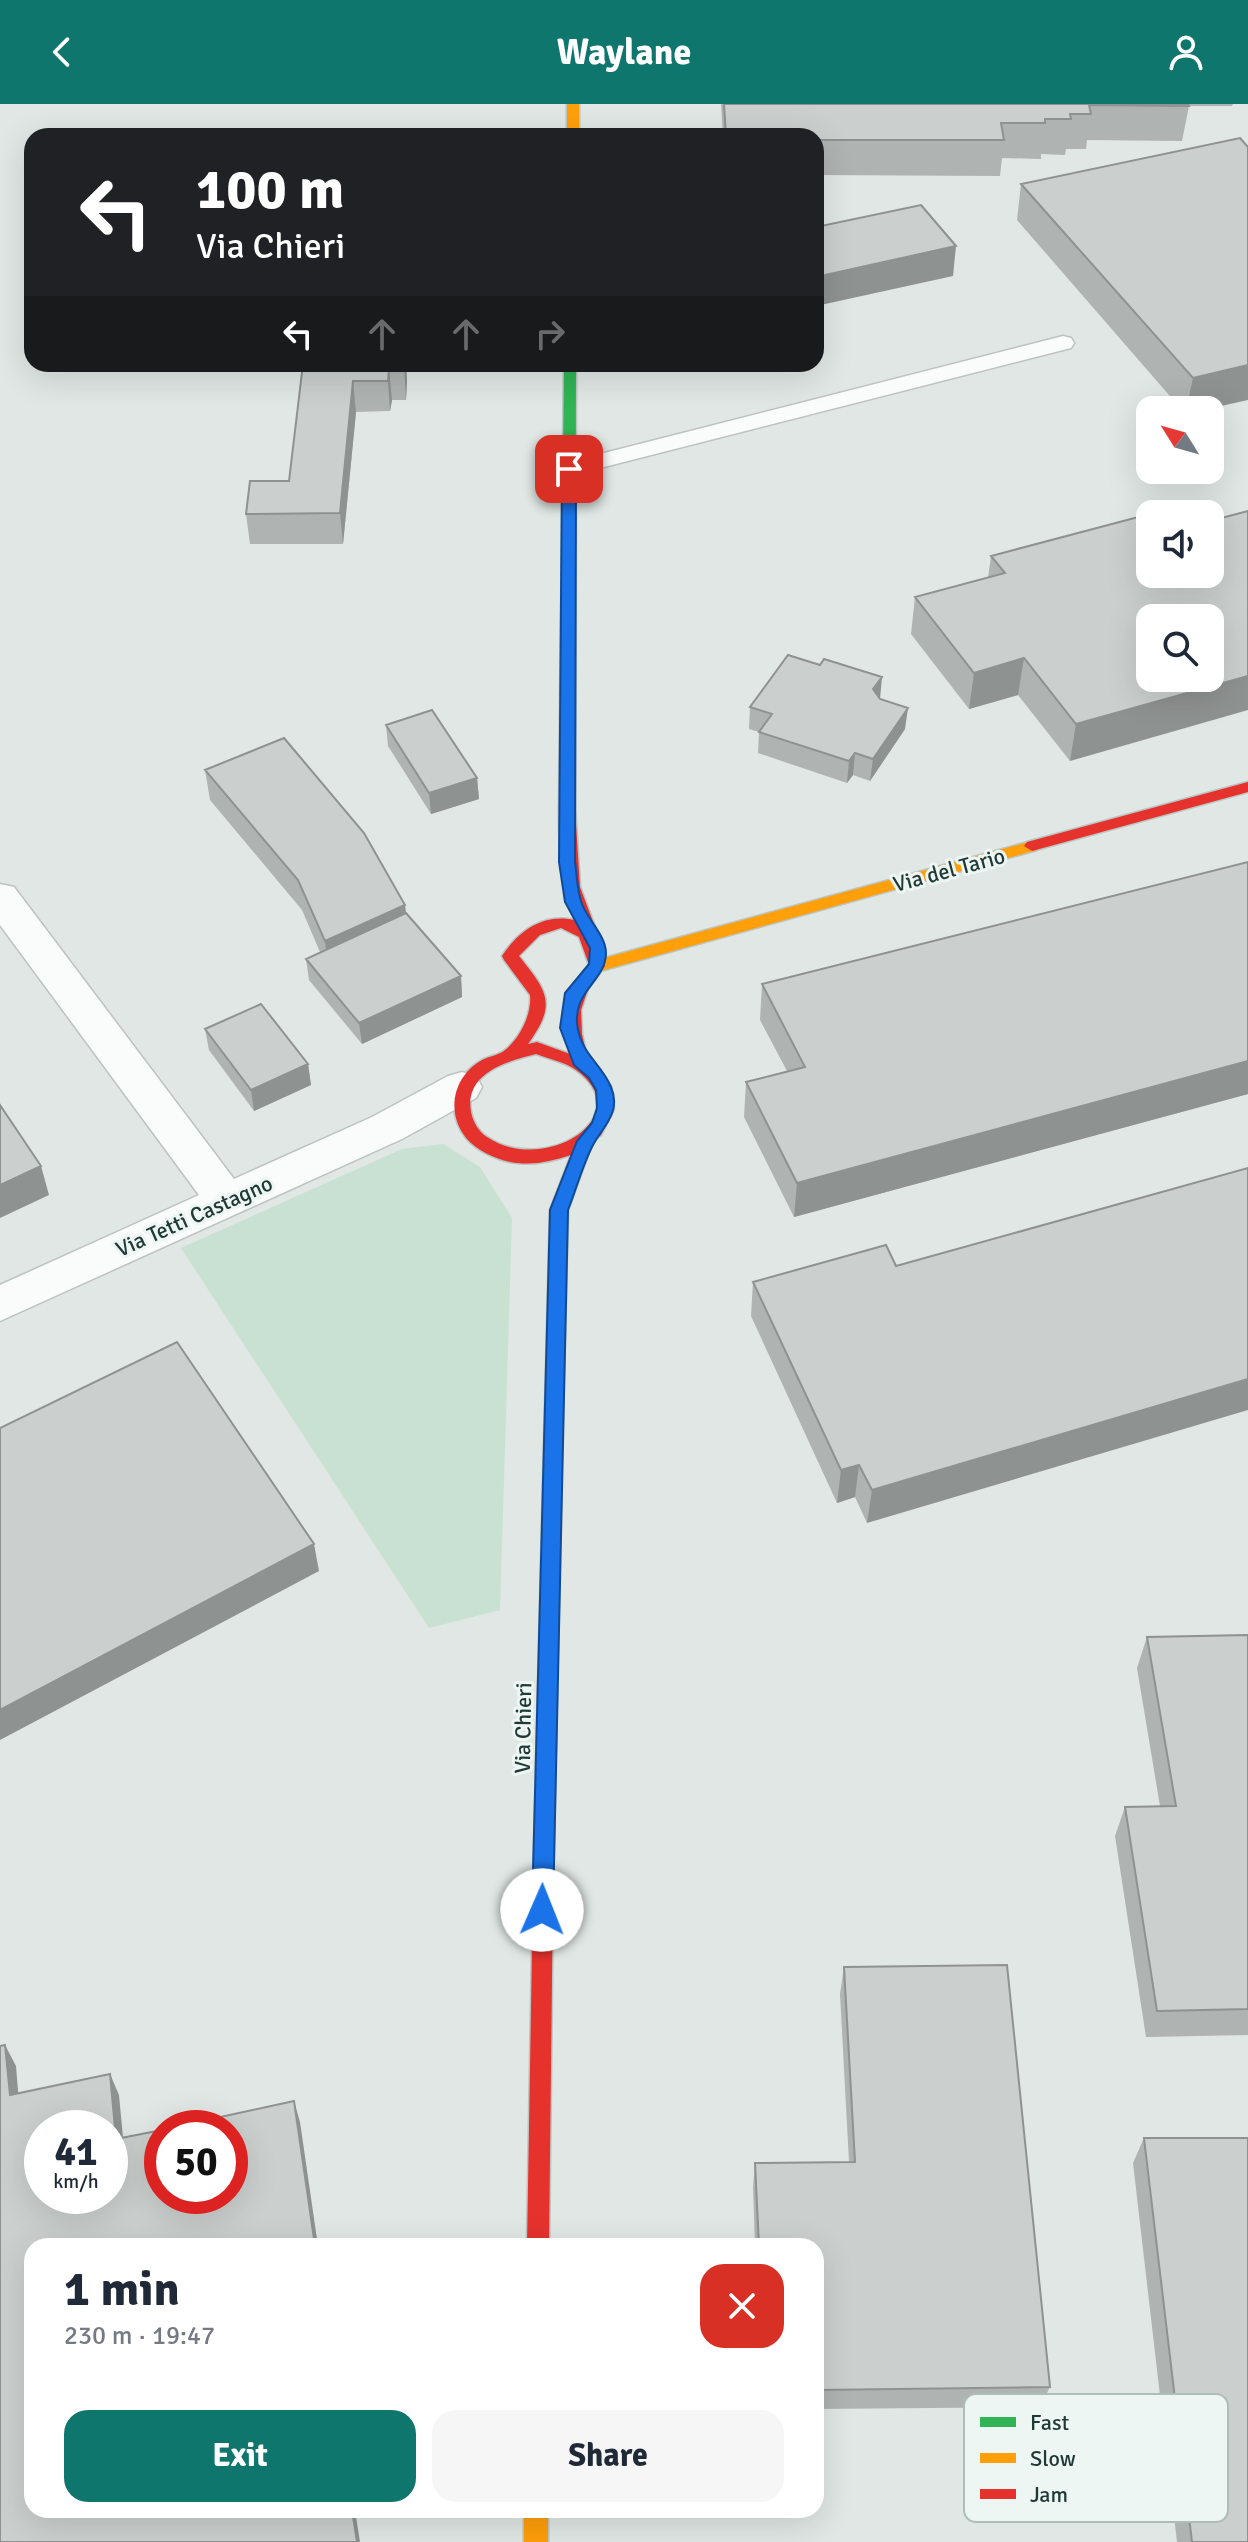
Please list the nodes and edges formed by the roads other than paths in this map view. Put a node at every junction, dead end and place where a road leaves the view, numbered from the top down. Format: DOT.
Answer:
graph roads {
  1 [pos="573,104"];
  2 [pos="573,128"];
  3 [pos="1063,343"];
  4 [pos="570,372"];
  5 [pos="569,469"];
  6 [pos="1248,787"];
  7 [pos="567,862"];
  8 [pos="553,886"];
  9 [pos="0,897"];
  10 [pos="538,909"];
  11 [pos="519,937"];
  12 [pos="595,949"];
  13 [pos="649,952"];
  14 [pos="513,1051"];
  15 [pos="580,1061"];
  16 [pos="462,1087"];
  17 [pos="387,1128"];
  18 [pos="468,1130"];
  19 [pos="585,1141"];
  20 [pos="517,1158"];
  21 [pos="227,1201"];
  22 [pos="559,1210"];
  23 [pos="0,1304"];
  24 [pos="538,2238"];
  25 [pos="536,2518"];
  26 [pos="536,2542"];
  1 -- 2 [label="main road"];
  3 -- 5 [label="lane"];
  4 -- 5 [label="main road"];
  5 -- 7 [label="main road"];
  6 -- 13 [label="main road, Via del Tario"];
  7 -- 8 [label="main road"];
  7 -- 12 [label="main road"];
  9 -- 21 [label="street"];
  10 -- 11 [label="main road"];
  11 -- 12 [label="main road"];
  11 -- 14 [label="main road"];
  12 -- 13 [label="street, Via del Tario"];
  12 -- 15 [label="main road, Via Chieri"];
  14 -- 15 [label="main road"];
  14 -- 16 [label="main road"];
  15 -- 19 [label="main road, Via Chieri"];
  16 -- 17 [label="street, Via Tetti Castagno"];
  16 -- 18 [label="main road"];
  17 -- 18 [label="street, Via Tetti Castagno"];
  17 -- 21 [label="street, Via Tetti Castagno"];
  18 -- 20 [label="main road"];
  19 -- 20 [label="main road"];
  19 -- 22 [label="main road, Via Chieri"];
  20 -- 22 [label="main road"];
  21 -- 23 [label="street, Via Tetti Castagno"];
  22 -- 24 [label="main road, Via Chieri"];
  25 -- 26 [label="main road"];
}
